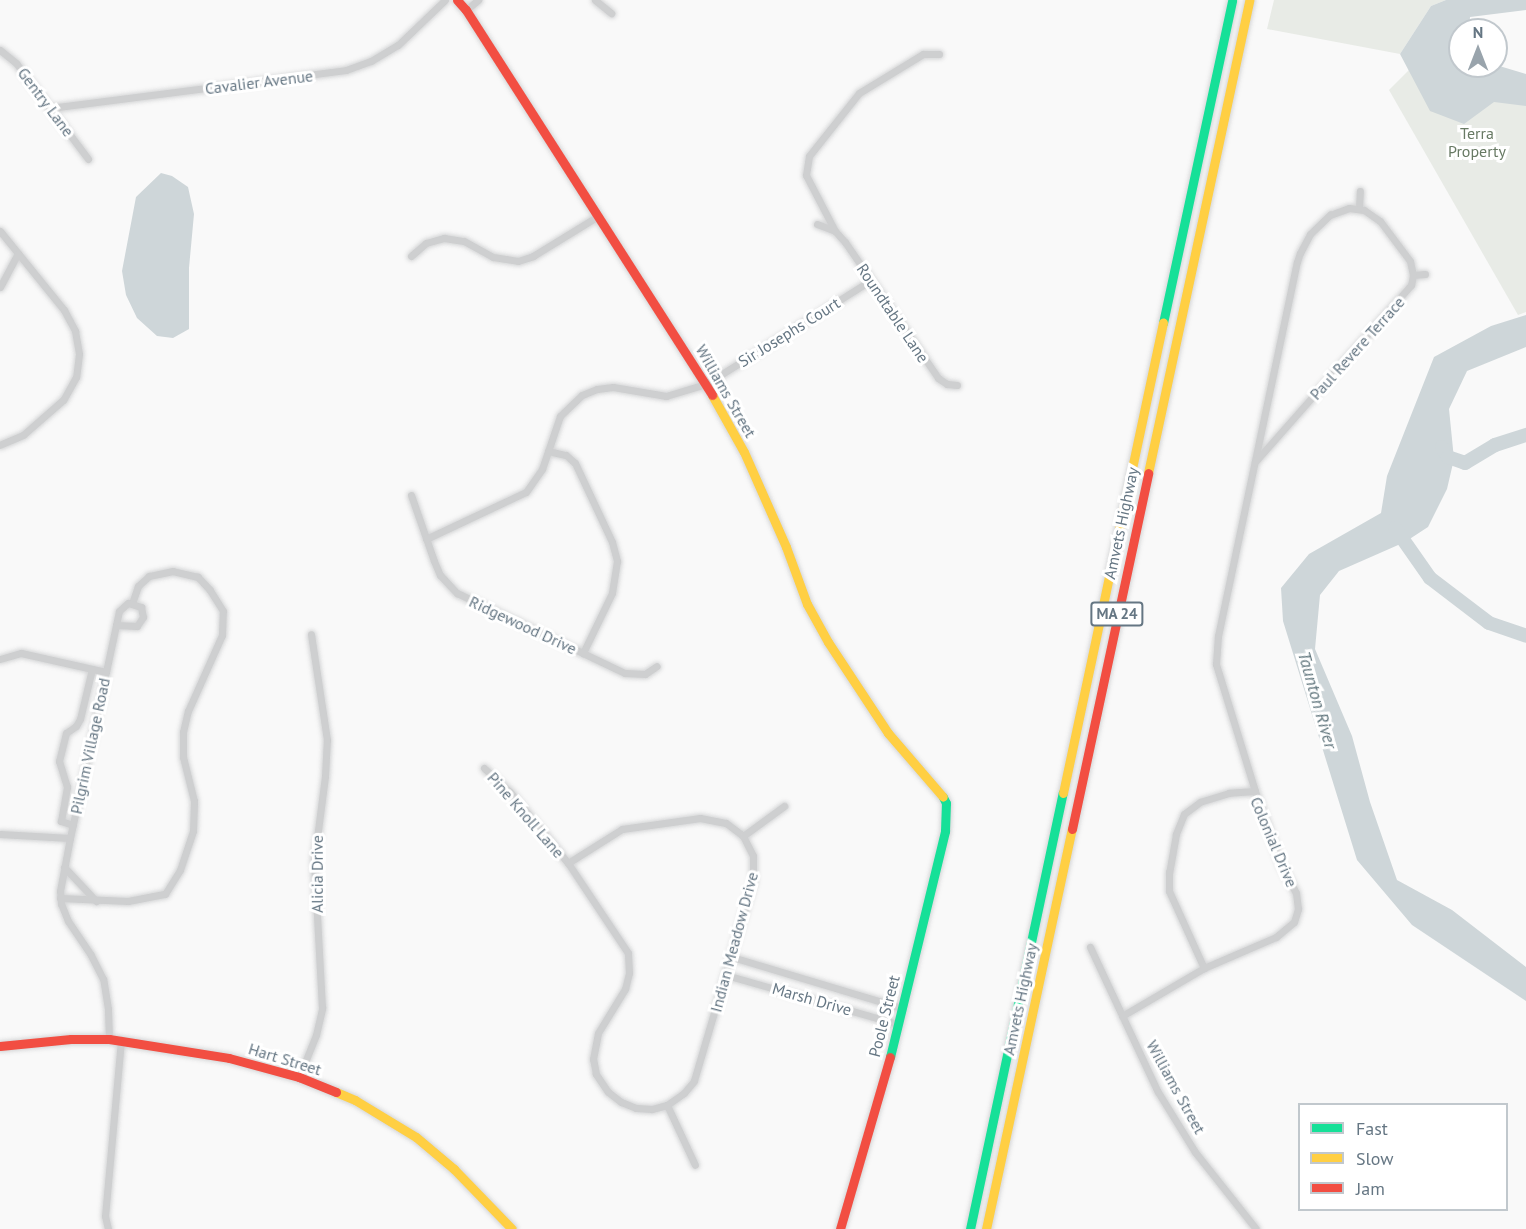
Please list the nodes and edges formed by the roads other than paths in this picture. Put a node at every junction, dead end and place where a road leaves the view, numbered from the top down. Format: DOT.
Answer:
graph roads {
  1 [pos="446,0"];
  2 [pos="457,0"];
  3 [pos="478,0"];
  4 [pos="595,0"];
  5 [pos="1232,0"];
  6 [pos="1248,0"];
  7 [pos="466,10"];
  8 [pos="612,13"];
  9 [pos="0,50"];
  10 [pos="939,54"];
  11 [pos="50,108"];
  12 [pos="88,159"];
  13 [pos="1360,191"];
  14 [pos="1359,208"];
  15 [pos="598,216"];
  16 [pos="817,224"];
  17 [pos="0,231"];
  18 [pos="835,231"];
  19 [pos="18,253"];
  20 [pos="411,256"];
  21 [pos="1425,274"];
  22 [pos="1413,275"];
  23 [pos="871,280"];
  24 [pos="0,287"];
  25 [pos="706,384"];
  26 [pos="957,385"];
  27 [pos="0,445"];
  28 [pos="548,451"];
  29 [pos="1255,462"];
  30 [pos="411,495"];
  31 [pos="426,539"];
  32 [pos="132,603"];
  33 [pos="116,625"];
  34 [pos="311,634"];
  35 [pos="583,653"];
  36 [pos="0,659"];
  37 [pos="657,666"];
  38 [pos="92,669"];
  39 [pos="106,672"];
  40 [pos="484,768"];
  41 [pos="1255,791"];
  42 [pos="784,806"];
  43 [pos="947,808"];
  44 [pos="73,825"];
  45 [pos="0,834"];
  46 [pos="743,836"];
  47 [pos="70,838"];
  48 [pos="568,863"];
  49 [pos="64,867"];
  50 [pos="60,898"];
  51 [pos="96,901"];
  52 [pos="1090,947"];
  53 [pos="732,957"];
  54 [pos="1204,969"];
  55 [pos="726,975"];
  56 [pos="902,1008"];
  57 [pos="1122,1016"];
  58 [pos="898,1024"];
  59 [pos="109,1039"];
  60 [pos="121,1040"];
  61 [pos="0,1046"];
  62 [pos="299,1077"];
  63 [pos="667,1105"];
  64 [pos="695,1165"];
  65 [pos="108,1229"];
  66 [pos="512,1229"];
  67 [pos="840,1229"];
  68 [pos="970,1229"];
  69 [pos="986,1229"];
  70 [pos="1256,1229"];
  1 -- 11 [label="street, Cavalier Avenue"];
  2 -- 7 [label="main road, Williams Street"];
  3 -- 7 [label="street"];
  4 -- 8 [label="street"];
  5 -- 68 [label="main road, Amvets Highway / MA 24"];
  6 -- 69 [label="main road, Amvets Highway / MA 24"];
  7 -- 15 [label="main road, Williams Street"];
  9 -- 11 [label="street, Gentry Lane"];
  10 -- 18 [label="street, Roundtable Lane"];
  11 -- 12 [label="street, Gentry Lane"];
  13 -- 14 [label="street"];
  14 -- 22 [label="street"];
  14 -- 29 [label="street"];
  15 -- 20 [label="street"];
  15 -- 25 [label="main road, Williams Street"];
  16 -- 18 [label="street"];
  17 -- 19 [label="street"];
  18 -- 23 [label="street, Roundtable Lane"];
  19 -- 24 [label="street"];
  19 -- 27 [label="street"];
  21 -- 22 [label="street"];
  22 -- 29 [label="street, Paul Revere Terrace"];
  23 -- 25 [label="street, Sir Josephs Court"];
  23 -- 26 [label="street, Roundtable Lane"];
  25 -- 28 [label="street, Sir Josephs Court"];
  25 -- 43 [label="main road, Williams Street"];
  28 -- 31 [label="street, Sir Josephs Court"];
  28 -- 35 [label="street"];
  29 -- 41 [label="street"];
  30 -- 31 [label="street, Ridgewood Drive"];
  31 -- 35 [label="street, Ridgewood Drive"];
  32 -- 33 [label="street, Pilgrim Village Road"];
  32 -- 33 [label="street"];
  32 -- 51 [label="street, Pilgrim Village Road"];
  33 -- 39 [label="street, Pilgrim Village Road"];
  34 -- 62 [label="street, Alicia Drive"];
  35 -- 37 [label="street, Ridgewood Drive"];
  36 -- 38 [label="street"];
  38 -- 39 [label="street"];
  38 -- 44 [label="street"];
  39 -- 44 [label="street, Pilgrim Village Road"];
  40 -- 48 [label="street, Pine Knoll Lane"];
  41 -- 54 [label="street, Colonial Drive"];
  41 -- 54 [label="street, Colonial Drive"];
  42 -- 46 [label="street"];
  43 -- 56 [label="main road, Poole Street"];
  44 -- 47 [label="street, Pilgrim Village Road"];
  45 -- 47 [label="street"];
  46 -- 48 [label="street"];
  46 -- 53 [label="street, Indian Meadow Drive"];
  47 -- 49 [label="street, Pilgrim Village Road"];
  48 -- 63 [label="street"];
  49 -- 50 [label="street, Pilgrim Village Road"];
  49 -- 51 [label="street"];
  50 -- 51 [label="street, Pilgrim Village Road"];
  50 -- 59 [label="street, Pilgrim Village Road"];
  52 -- 57 [label="street, Williams Street"];
  53 -- 55 [label="street, Indian Meadow Drive"];
  53 -- 56 [label="street, Marsh Drive"];
  54 -- 57 [label="street, Colonial Drive"];
  55 -- 58 [label="street, Marsh Drive"];
  55 -- 63 [label="street, Indian Meadow Drive"];
  56 -- 58 [label="main road, Poole Street"];
  57 -- 70 [label="street, Williams Street"];
  58 -- 67 [label="main road, Poole Street"];
  59 -- 60 [label="main road, Hart Street"];
  59 -- 61 [label="main road, Hart Street"];
  60 -- 62 [label="main road, Hart Street"];
  60 -- 65 [label="street"];
  62 -- 66 [label="main road, Hart Street"];
  63 -- 64 [label="street"];
}
